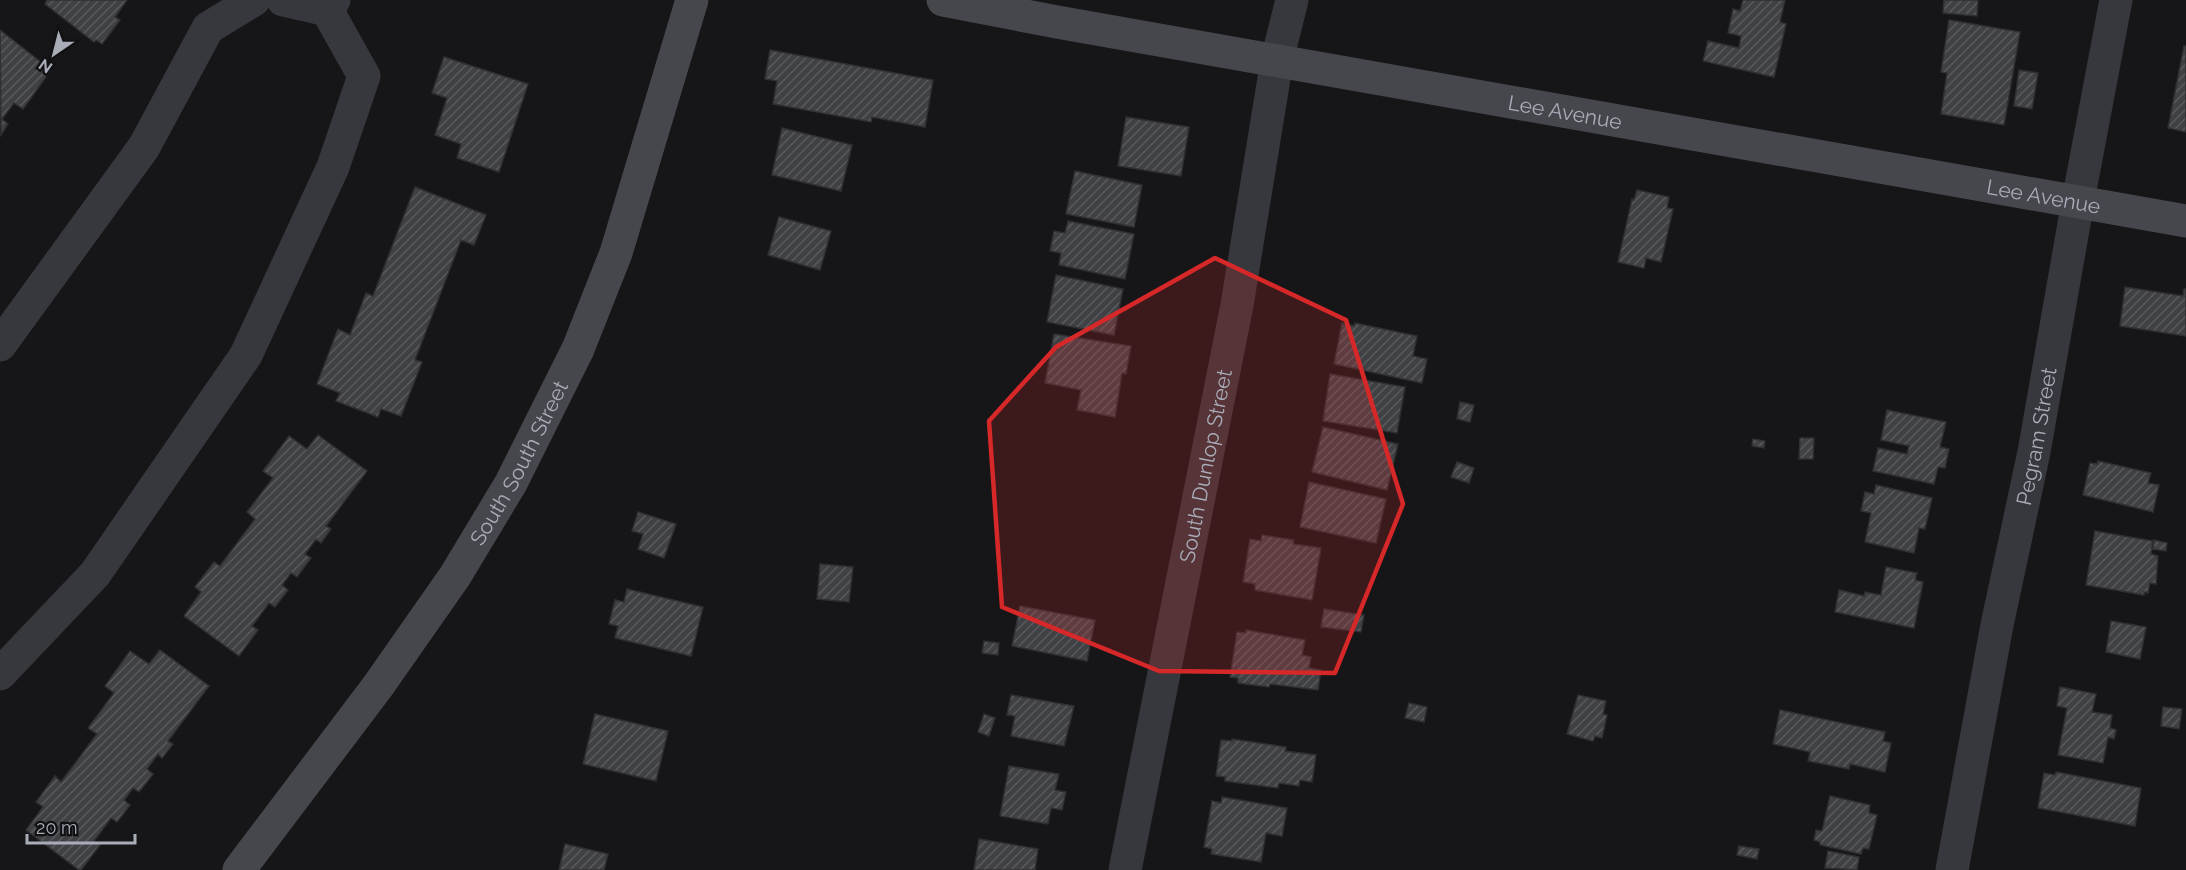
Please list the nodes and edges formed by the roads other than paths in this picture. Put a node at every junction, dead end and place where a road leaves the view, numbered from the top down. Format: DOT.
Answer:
graph roads {
  1 [pos="254,0"];
  2 [pos="283,0"];
  3 [pos="692,0"];
  4 [pos="943,0"];
  5 [pos="1292,0"];
  6 [pos="2116,0"];
  7 [pos="330,5"];
  8 [pos="1276,60"];
  9 [pos="2078,201"];
  10 [pos="2186,221"];
  11 [pos="0,345"];
  12 [pos="0,674"];
  13 [pos="239,870"];
  14 [pos="1125,870"];
  15 [pos="1952,870"];
  1 -- 11 [label="street"];
  2 -- 7 [label="street"];
  3 -- 13 [label="street, South South Street"];
  4 -- 8 [label="street, Lee Avenue"];
  5 -- 8 [label="street, South Dunlop Street"];
  6 -- 9 [label="street, Pegram Street"];
  7 -- 12 [label="street"];
  8 -- 9 [label="street, Lee Avenue"];
  8 -- 14 [label="street, South Dunlop Street"];
  9 -- 10 [label="street, Lee Avenue"];
  9 -- 15 [label="street, Pegram Street"];
}
